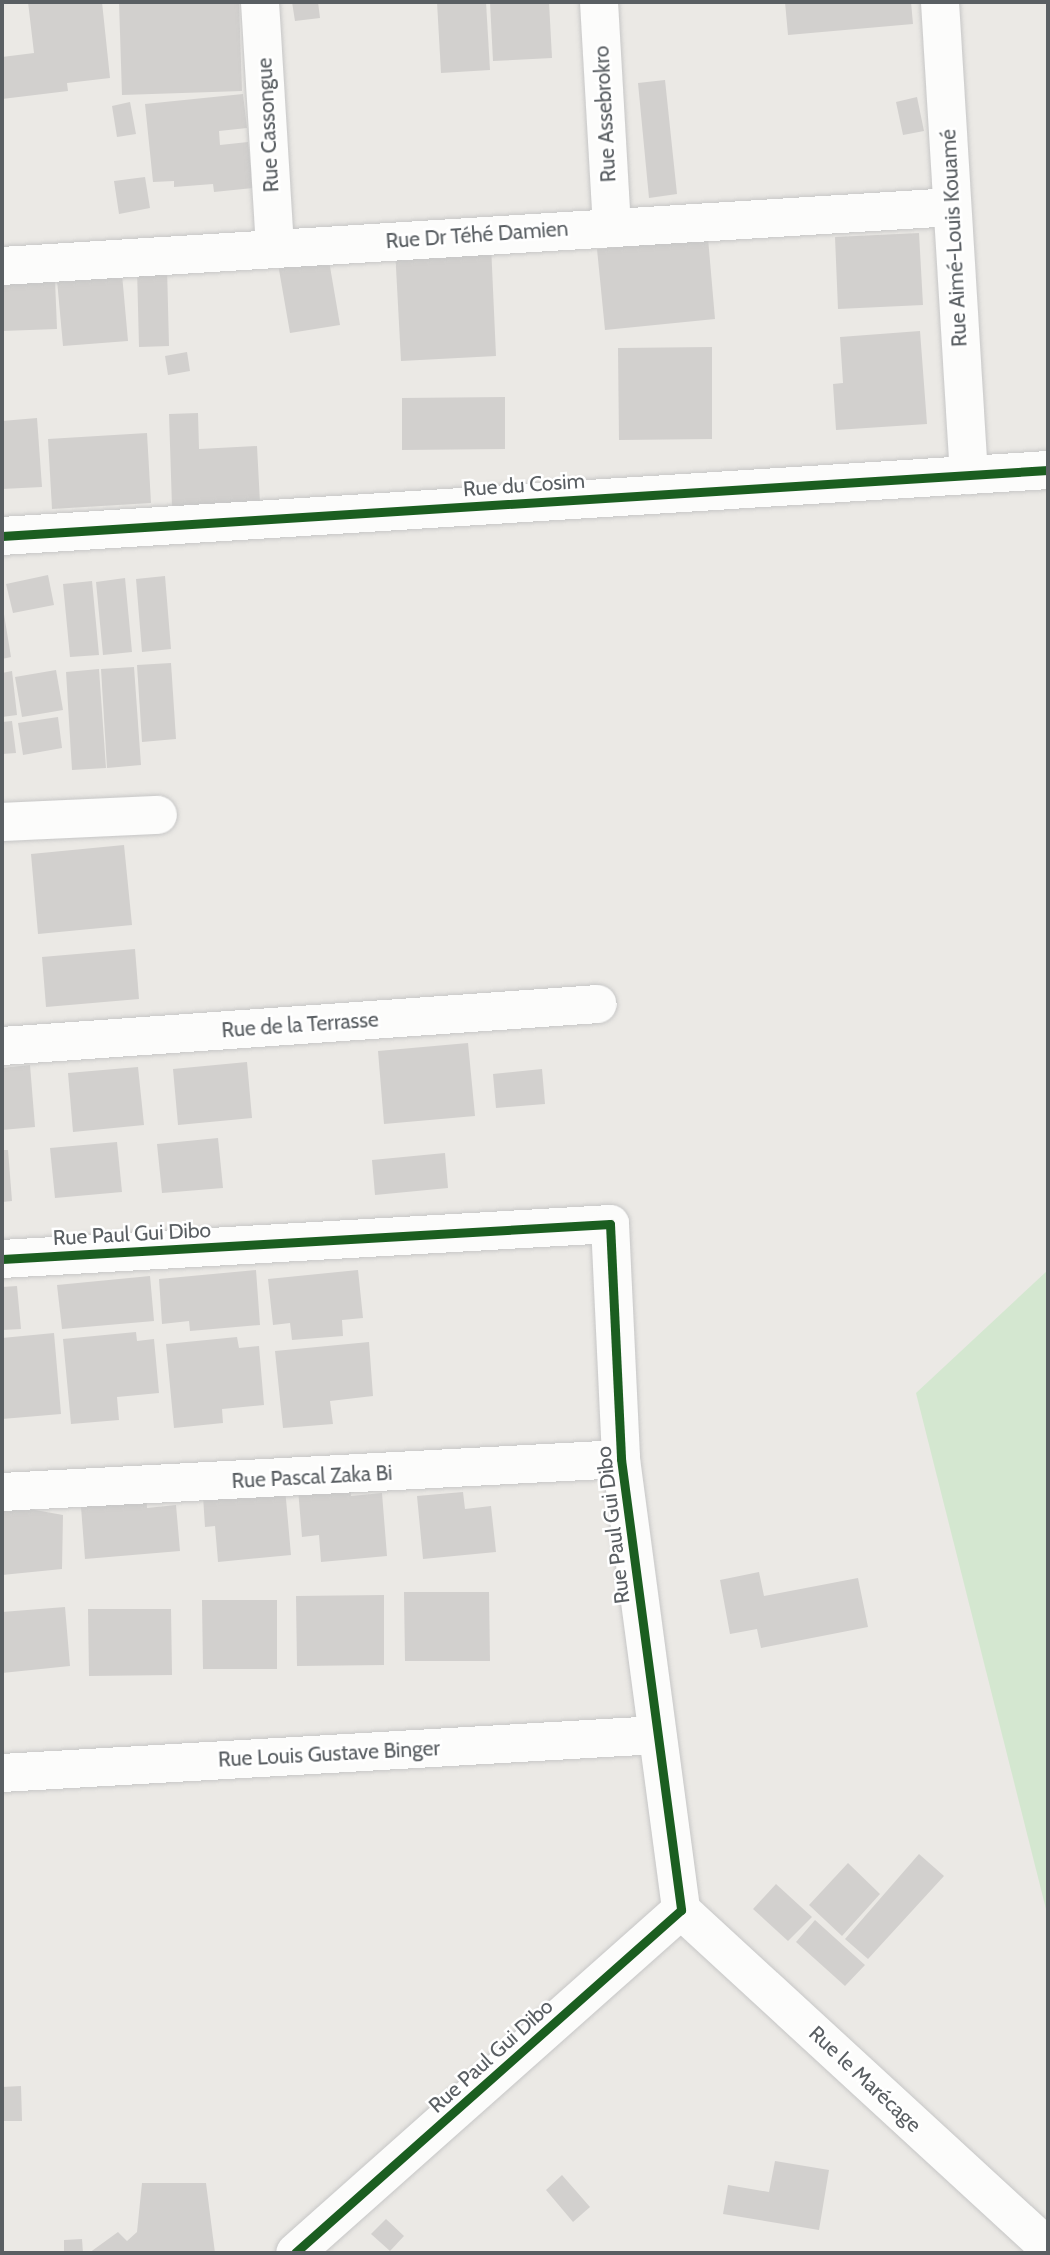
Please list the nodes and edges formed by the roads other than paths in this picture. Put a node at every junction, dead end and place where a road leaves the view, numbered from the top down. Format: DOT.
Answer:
graph roads {
  1 [pos="260,2"];
  2 [pos="599,2"];
  3 [pos="940,2"];
  4 [pos="953,207"];
  5 [pos="612,227"];
  6 [pos="275,248"];
  7 [pos="2,266"];
  8 [pos="1048,470"];
  9 [pos="969,475"];
  10 [pos="2,536"];
  11 [pos="158,815"];
  12 [pos="2,822"];
  13 [pos="598,1004"];
  14 [pos="2,1046"];
  15 [pos="2,1259"];
  16 [pos="621,1459"];
  17 [pos="2,1492"];
  18 [pos="657,1735"];
  19 [pos="2,1773"];
  20 [pos="681,1910"];
  21 [pos="1048,2248"];
  22 [pos="295,2253"];
  1 -- 6 [label="street, Rue Cassongue"];
  2 -- 5 [label="street, Rue Assebrokro"];
  3 -- 4 [label="street, Rue Aimé-Louis Kouamé"];
  4 -- 5 [label="street, Rue Dr Téhé Damien"];
  4 -- 9 [label="street, Rue Aimé-Louis Kouamé"];
  5 -- 6 [label="street, Rue Dr Téhé Damien"];
  6 -- 7 [label="street, Rue Dr Téhé Damien"];
  8 -- 9 [label="street, Rue du Cosim"];
  9 -- 10 [label="street, Rue du Cosim"];
  11 -- 12 [label="street"];
  13 -- 14 [label="street, Rue de la Terrasse"];
  15 -- 16 [label="street, Rue Paul Gui Dibo"];
  16 -- 17 [label="street, Rue Pascal Zaka Bi"];
  16 -- 18 [label="street, Rue Paul Gui Dibo"];
  18 -- 19 [label="street, Rue Louis Gustave Binger"];
  18 -- 20 [label="street, Rue Paul Gui Dibo"];
  20 -- 21 [label="street, Rue le Marécage"];
  20 -- 22 [label="street, Rue Paul Gui Dibo"];
}
